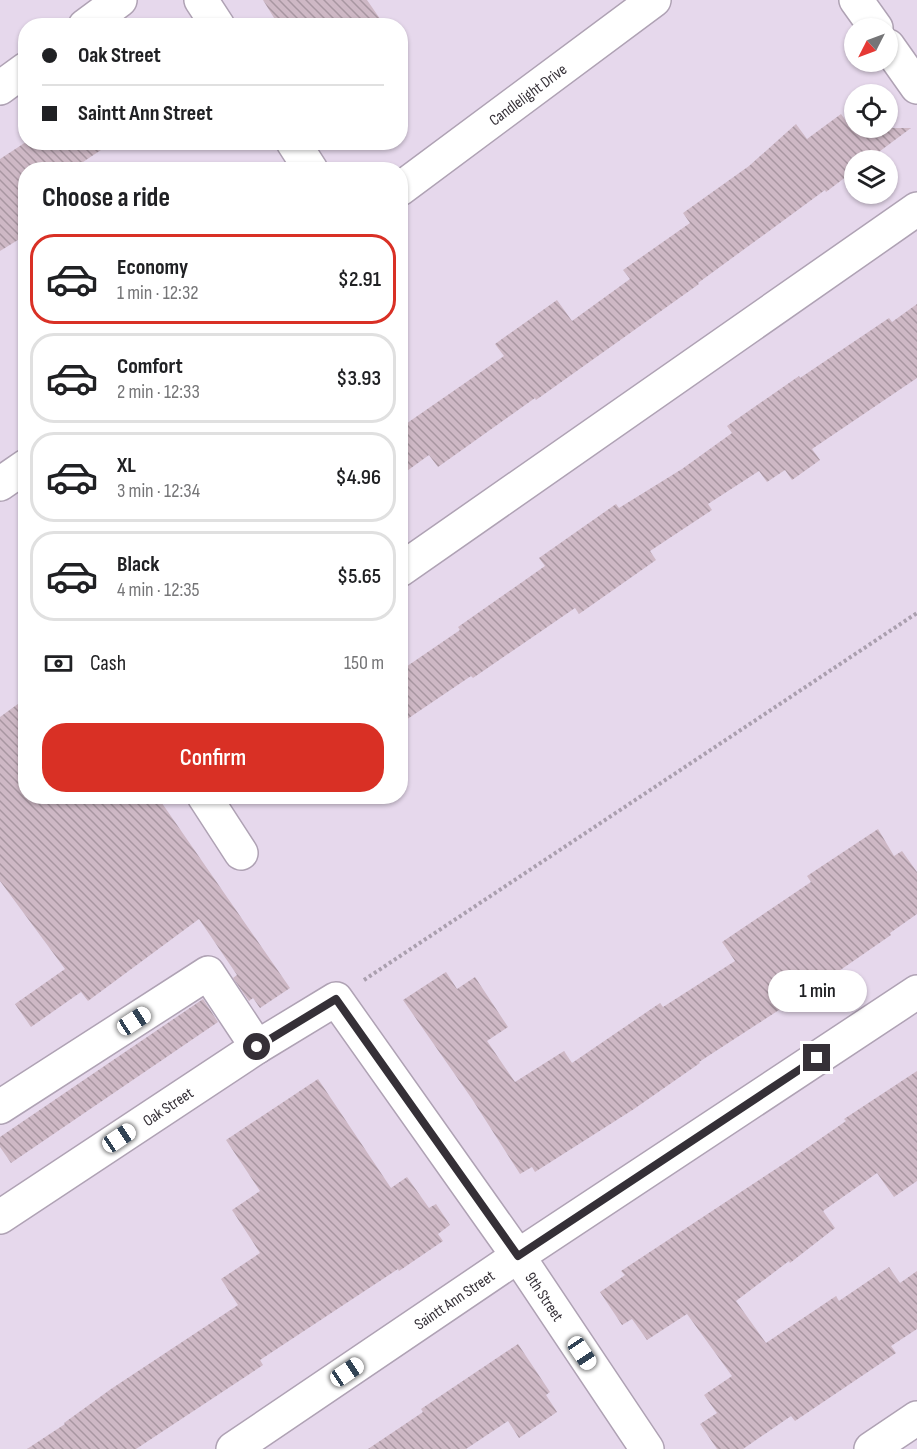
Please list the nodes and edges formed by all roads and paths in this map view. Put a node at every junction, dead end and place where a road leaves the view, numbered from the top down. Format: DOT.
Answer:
graph roads {
  1 [pos="120,0"];
  2 [pos="201,0"];
  3 [pos="654,0"];
  4 [pos="855,0"];
  5 [pos="96,18"];
  6 [pos="213,18"];
  7 [pos="868,18"];
  8 [pos="898,60"];
  9 [pos="18,75"];
  10 [pos="917,87"];
  11 [pos="0,88"];
  12 [pos="408,183"];
  13 [pos="917,209"];
  14 [pos="18,472"];
  15 [pos="0,484"];
  16 [pos="408,564"];
  17 [pos="917,613"];
  18 [pos="209,804"];
  19 [pos="241,853"];
  20 [pos="917,992"];
  21 [pos="336,999"];
  22 [pos="257,1047"];
  23 [pos="0,1107"];
  24 [pos="0,1217"];
  25 [pos="518,1256"];
  26 [pos="917,1418"];
  27 [pos="233,1449"];
  28 [pos="647,1449"];
  29 [pos="871,1449"];
  1 -- 5 [label="street"];
  2 -- 6 [label="street"];
  3 -- 12 [label="street, Candlelight Drive"];
  4 -- 7 [label="street"];
  8 -- 10 [label="street"];
  9 -- 11 [label="street"];
  13 -- 16 [label="street"];
  14 -- 15 [label="street"];
  17 -- 21 [label="path"];
  18 -- 19 [label="street"];
  20 -- 25 [label="street, Saintt Ann Street"];
  21 -- 22 [label="street, Oak Street"];
  21 -- 25 [label="street, 9th Street"];
  22 -- 23 [label="street"];
  22 -- 24 [label="street, Oak Street"];
  25 -- 27 [label="street, Saintt Ann Street"];
  25 -- 28 [label="street, 9th Street"];
  26 -- 29 [label="street"];
}
